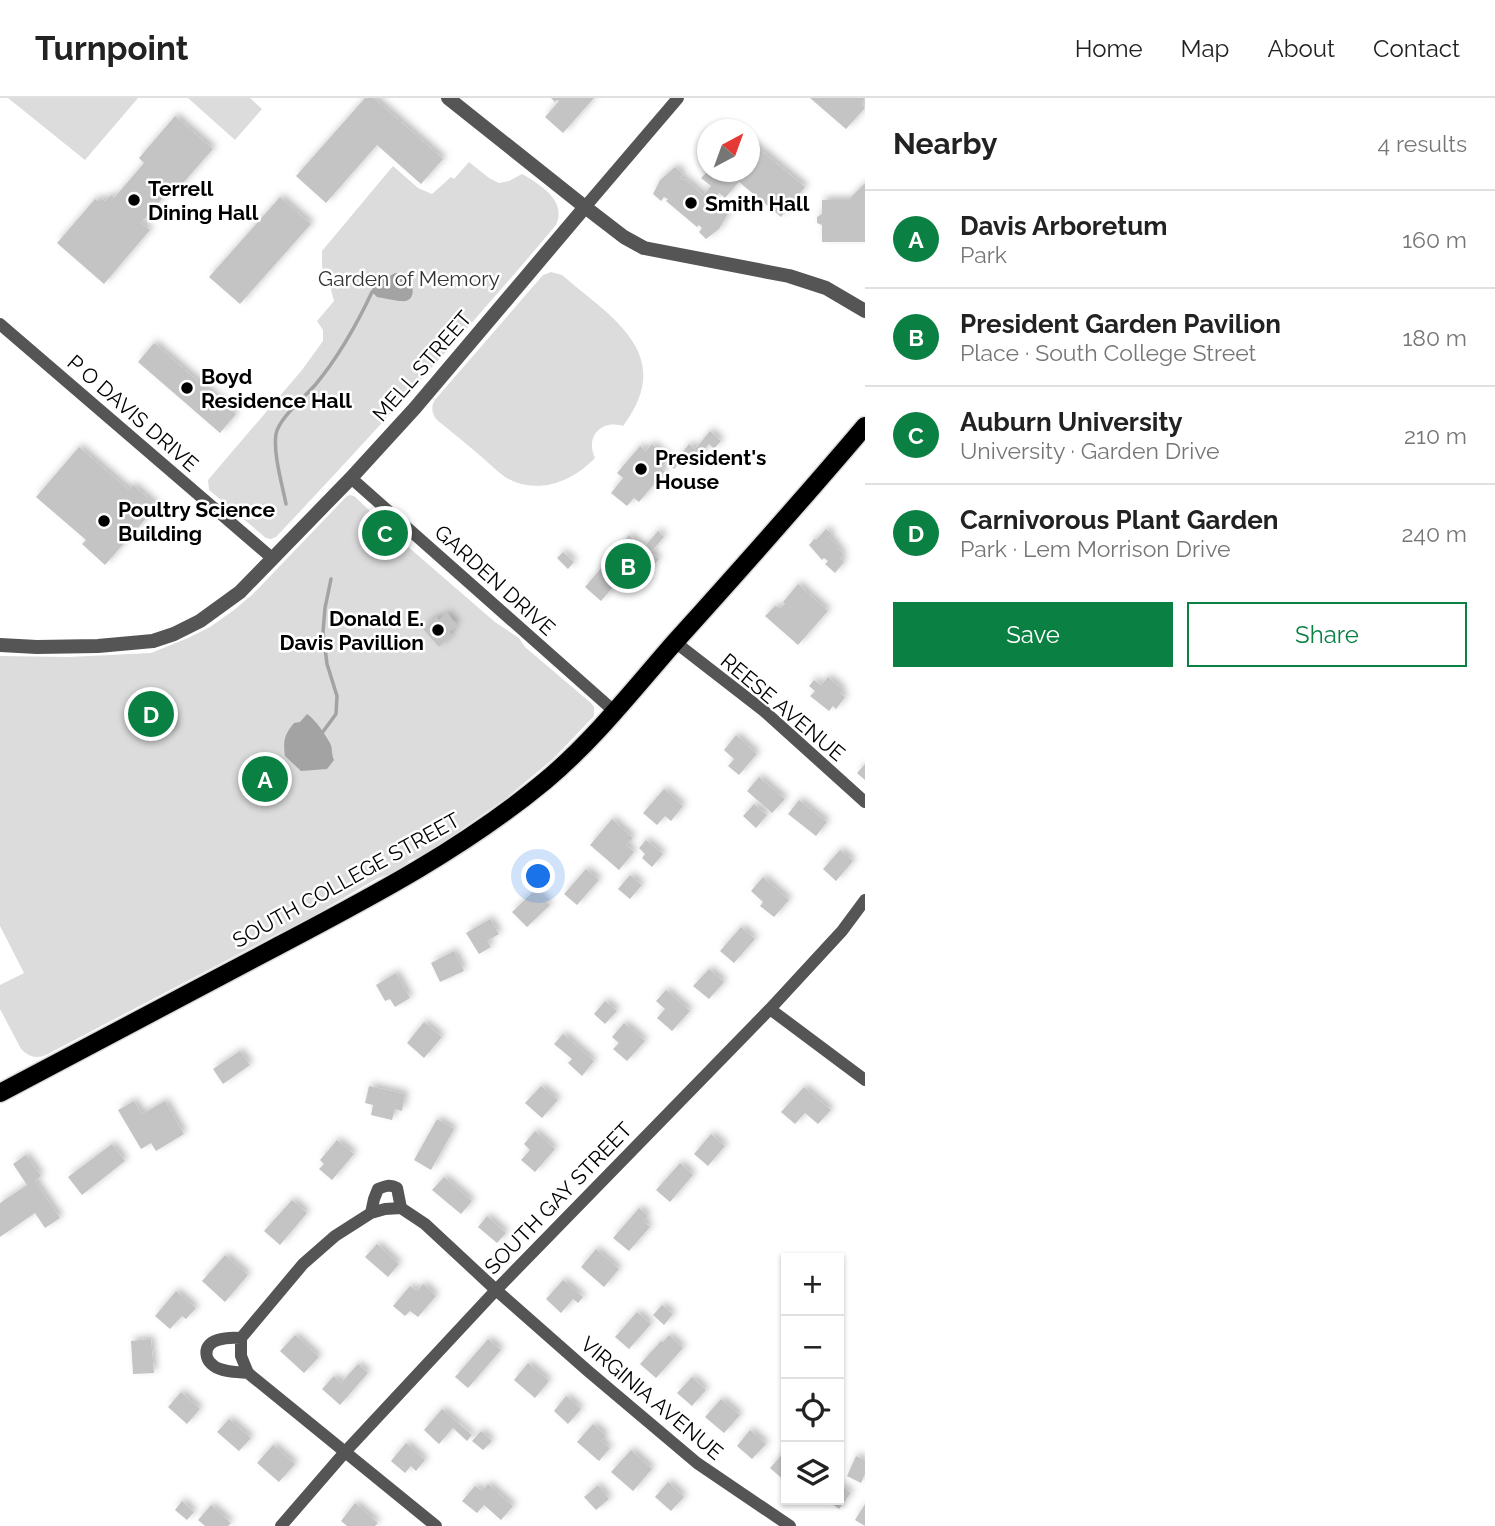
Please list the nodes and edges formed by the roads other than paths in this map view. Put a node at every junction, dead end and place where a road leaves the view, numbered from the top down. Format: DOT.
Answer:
graph roads {
  1 [pos="448,98"];
  2 [pos="678,98"];
  3 [pos="584,207"];
  4 [pos="865,311"];
  5 [pos="0,324"];
  6 [pos="865,426"];
  7 [pos="351,478"];
  8 [pos="272,558"];
  9 [pos="675,642"];
  10 [pos="0,645"];
  11 [pos="614,711"];
  12 [pos="865,802"];
  13 [pos="865,900"];
  14 [pos="770,1009"];
  15 [pos="865,1080"];
  16 [pos="0,1093"];
  17 [pos="401,1208"];
  18 [pos="371,1213"];
  19 [pos="496,1290"];
  20 [pos="241,1338"];
  21 [pos="247,1374"];
  22 [pos="345,1452"];
  23 [pos="281,1526"];
  24 [pos="436,1526"];
  25 [pos="790,1526"];
  1 -- 3 [label="street"];
  2 -- 3 [label="street, MELL STREET"];
  3 -- 4 [label="street"];
  3 -- 7 [label="street, MELL STREET"];
  5 -- 8 [label="street, P O DAVIS DRIVE"];
  6 -- 9 [label="main road, SOUTH COLLEGE STREET"];
  7 -- 8 [label="street, MELL STREET"];
  7 -- 11 [label="street, GARDEN DRIVE"];
  8 -- 10 [label="street, MELL STREET"];
  9 -- 11 [label="main road, SOUTH COLLEGE STREET"];
  9 -- 12 [label="street, REESE AVENUE"];
  11 -- 16 [label="main road, SOUTH COLLEGE STREET"];
  13 -- 14 [label="street, SOUTH GAY STREET"];
  14 -- 15 [label="street"];
  14 -- 19 [label="street, SOUTH GAY STREET"];
  17 -- 18 [label="street"];
  17 -- 18 [label="street, VIRGINIA AVENUE"];
  17 -- 19 [label="street, VIRGINIA AVENUE"];
  18 -- 20 [label="street"];
  19 -- 22 [label="street, SOUTH GAY STREET"];
  19 -- 25 [label="street, VIRGINIA AVENUE"];
  20 -- 21 [label="street"];
  20 -- 21 [label="street"];
  21 -- 22 [label="street"];
  22 -- 23 [label="street, SOUTH GAY STREET"];
  22 -- 24 [label="street"];
}
